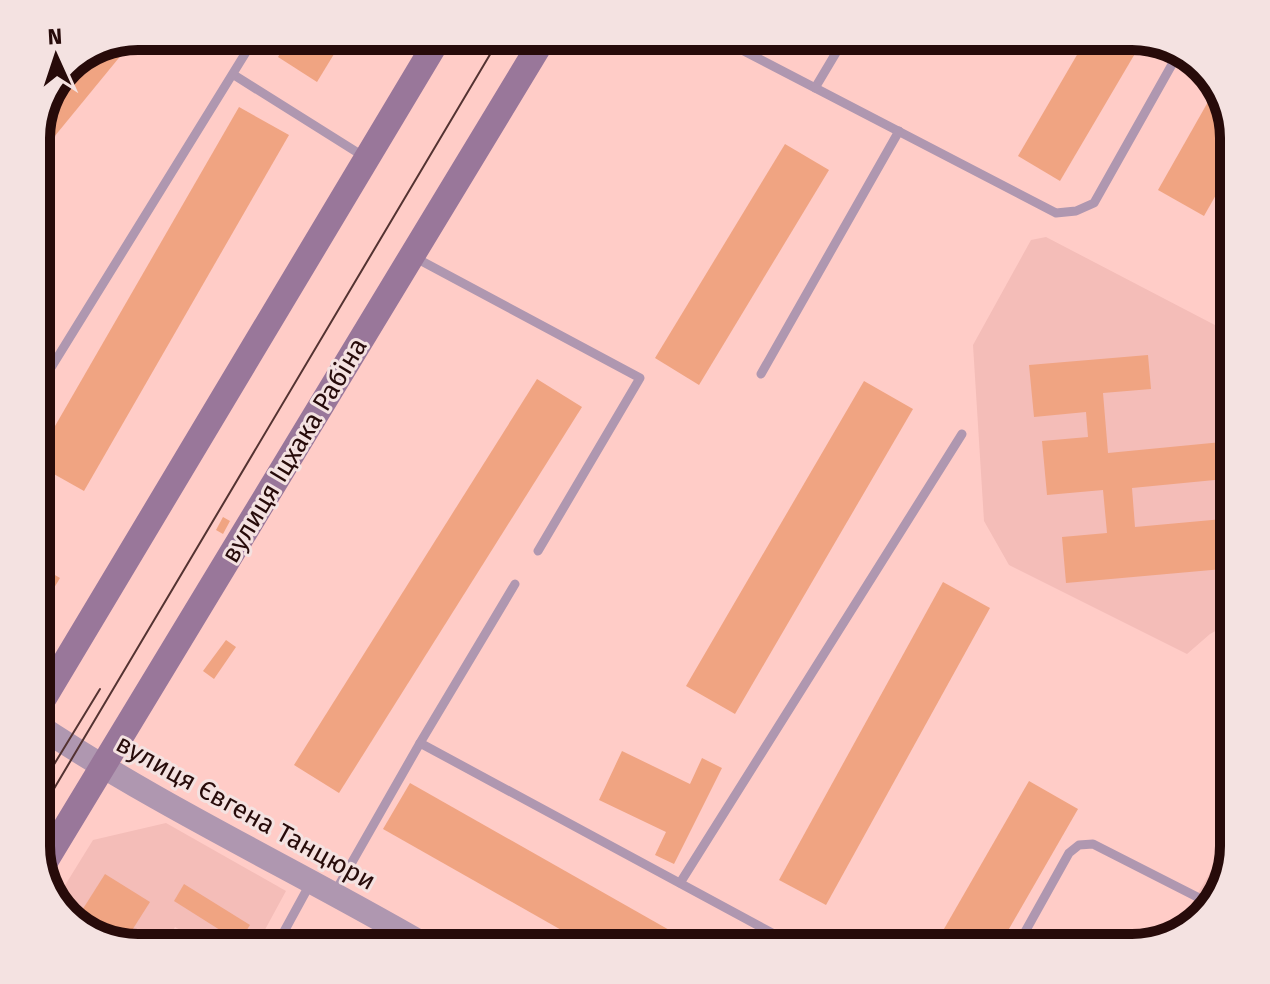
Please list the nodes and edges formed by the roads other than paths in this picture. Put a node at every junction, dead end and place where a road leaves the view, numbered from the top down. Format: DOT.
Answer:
graph roads {
  1 [pos="248,50"];
  2 [pos="432,50"];
  3 [pos="537,50"];
  4 [pos="742,50"];
  5 [pos="838,50"];
  6 [pos="1174,61"];
  7 [pos="234,75"];
  8 [pos="815,88"];
  9 [pos="899,131"];
  10 [pos="367,158"];
  11 [pos="412,256"];
  12 [pos="50,370"];
  13 [pos="761,374"];
  14 [pos="962,434"];
  15 [pos="538,551"];
  16 [pos="515,584"];
  17 [pos="50,688"];
  18 [pos="50,733"];
  19 [pos="420,743"];
  20 [pos="102,765"];
  21 [pos="50,853"];
  22 [pos="313,880"];
  23 [pos="680,883"];
  24 [pos="335,892"];
  25 [pos="1202,899"];
  26 [pos="283,934"];
  27 [pos="406,934"];
  28 [pos="774,934"];
  29 [pos="1024,934"];
  1 -- 7 [label="lane"];
  2 -- 10 [label="main road"];
  3 -- 11 [label="main road, вулиця Іцхака Рабіна"];
  4 -- 8 [label="lane"];
  5 -- 8 [label="lane"];
  6 -- 9 [label="lane"];
  7 -- 10 [label="lane"];
  7 -- 12 [label="lane"];
  8 -- 9 [label="lane"];
  9 -- 13 [label="lane"];
  10 -- 17 [label="main road"];
  11 -- 15 [label="lane"];
  11 -- 20 [label="main road, вулиця Іцхака Рабіна"];
  14 -- 23 [label="lane"];
  16 -- 19 [label="lane"];
  18 -- 20 [label="street, вулиця Євгена Танцюри"];
  19 -- 23 [label="lane"];
  19 -- 24 [label="lane"];
  20 -- 21 [label="main road, вулиця Іцхака Рабіна"];
  20 -- 22 [label="street, вулиця Євгена Танцюри"];
  22 -- 24 [label="street, вулиця Євгена Танцюри"];
  22 -- 26 [label="lane"];
  23 -- 28 [label="lane"];
  24 -- 27 [label="street, вулиця Євгена Танцюри"];
  25 -- 29 [label="lane"];
}
